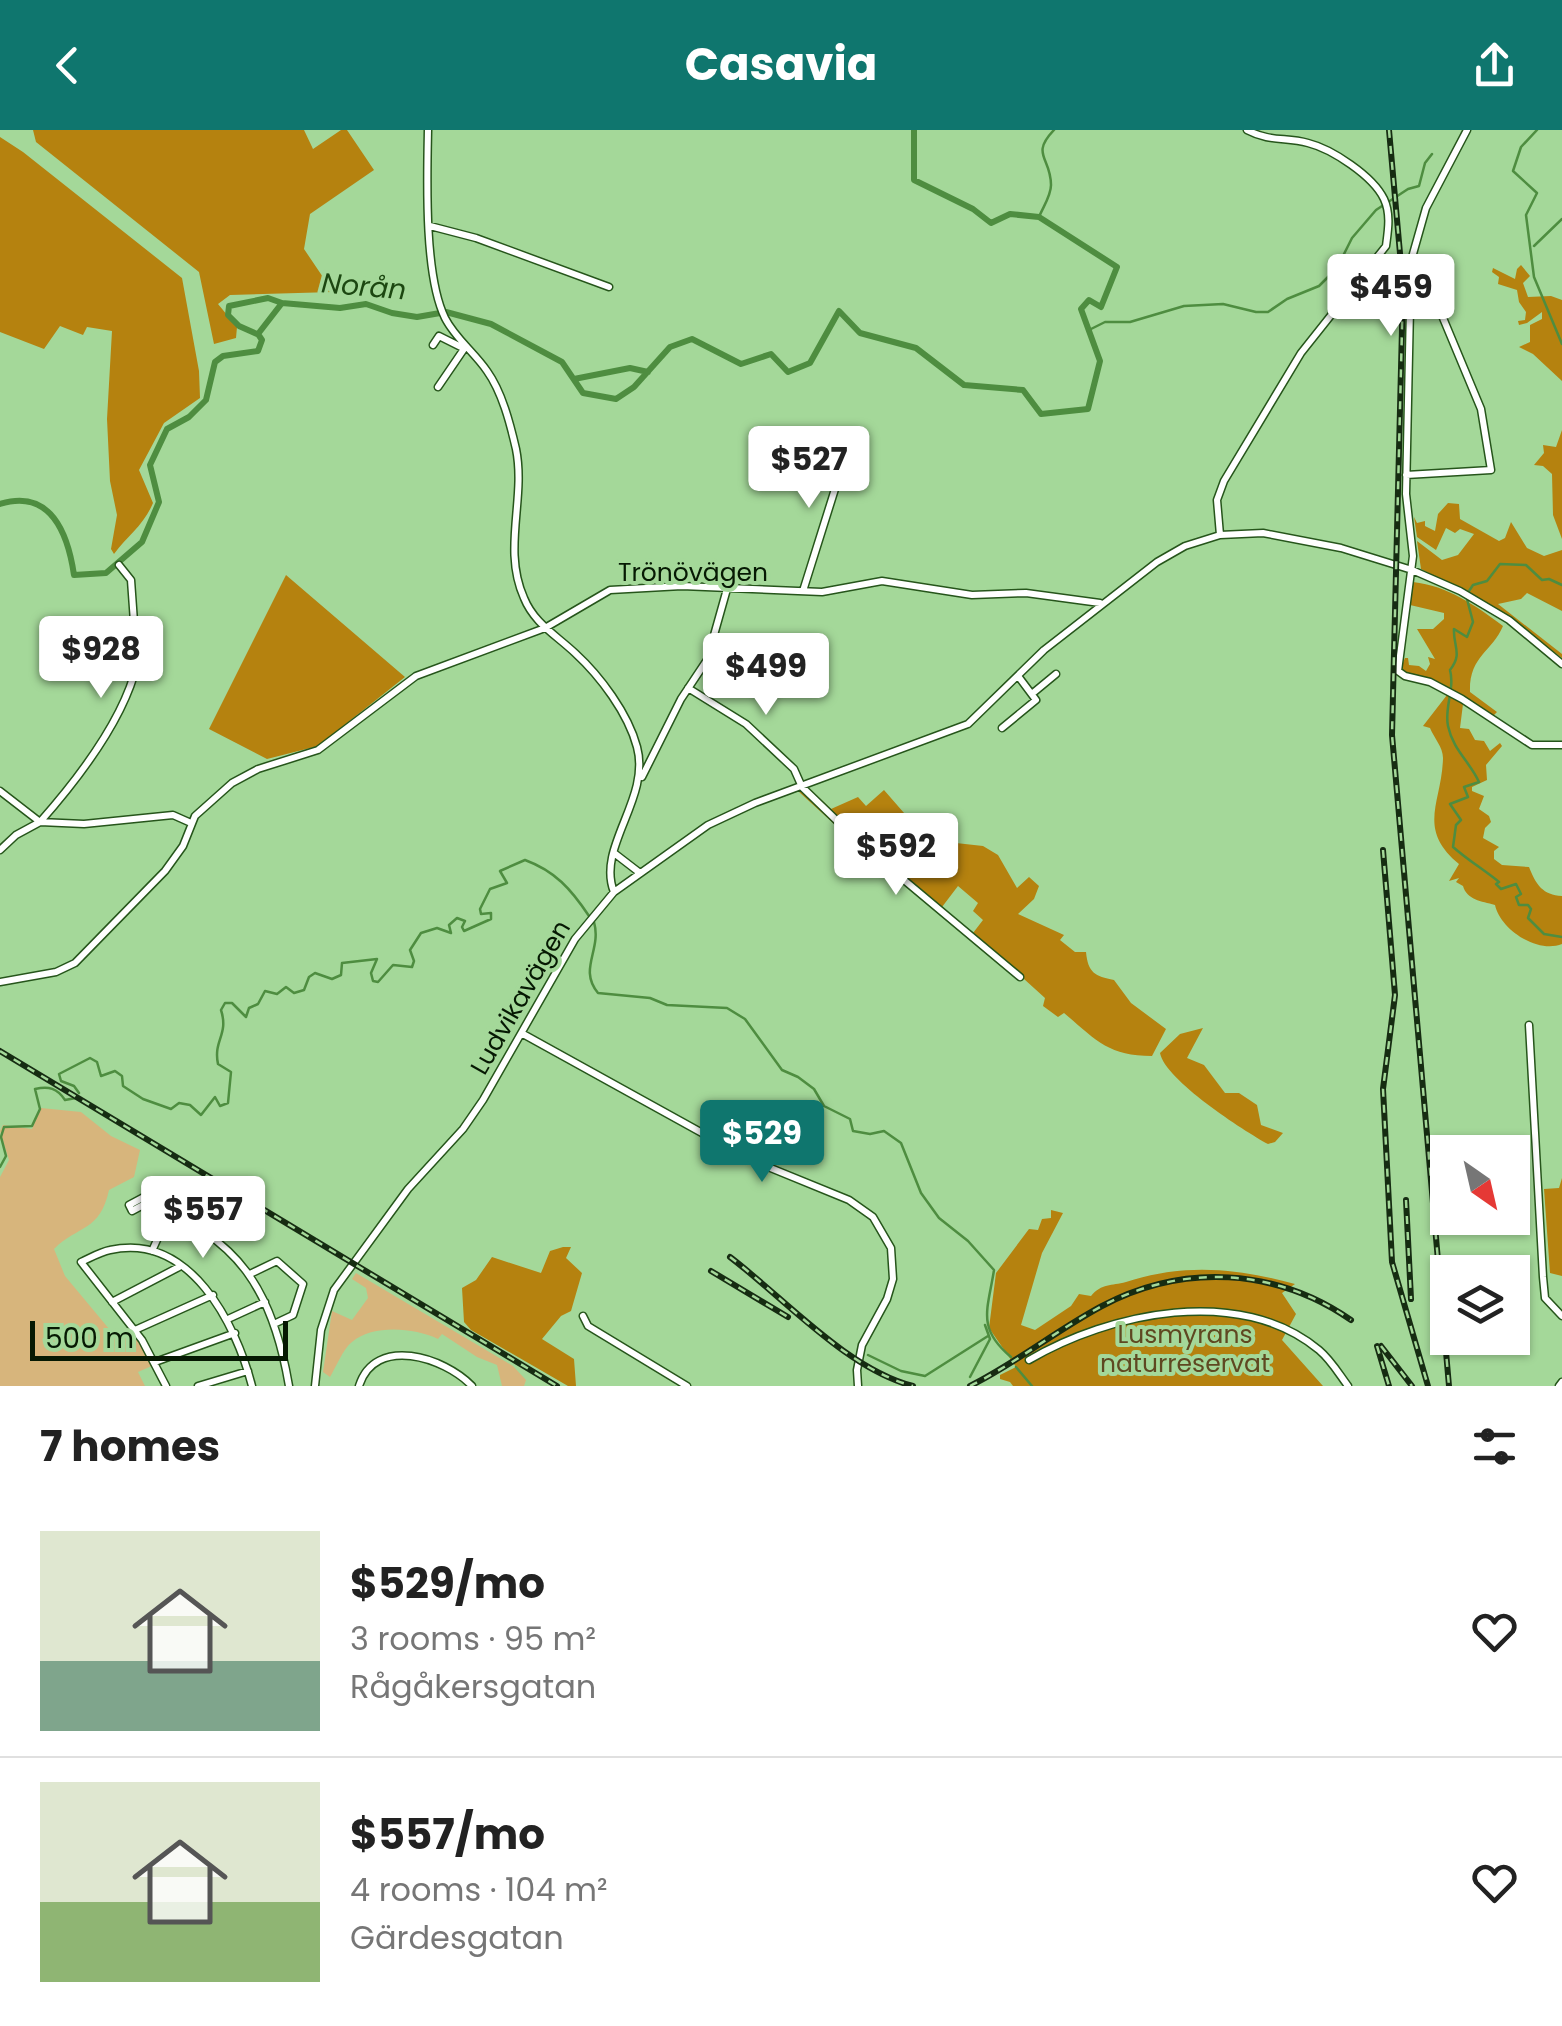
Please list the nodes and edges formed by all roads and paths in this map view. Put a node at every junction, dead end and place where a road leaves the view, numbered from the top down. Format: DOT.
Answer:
graph roads {
  1 [pos="428,130"];
  2 [pos="1247,130"];
  3 [pos="1467,130"];
  4 [pos="430,226"];
  5 [pos="1411,261"];
  6 [pos="608,287"];
  7 [pos="432,345"];
  8 [pos="464,347"];
  9 [pos="438,388"];
  10 [pos="844,433"];
  11 [pos="1406,475"];
  12 [pos="1220,535"];
  13 [pos="119,565"];
  14 [pos="1412,570"];
  15 [pos="728,589"];
  16 [pos="803,591"];
  17 [pos="1102,603"];
  18 [pos="545,628"];
  19 [pos="1562,664"];
  20 [pos="1056,674"];
  21 [pos="1018,676"];
  22 [pos="688,688"];
  23 [pos="1033,693"];
  24 [pos="1002,728"];
  25 [pos="1562,746"];
  26 [pos="640,781"];
  27 [pos="802,786"];
  28 [pos="0,792"];
  29 [pos="40,822"];
  30 [pos="191,824"];
  31 [pos="0,850"];
  32 [pos="613,852"];
  33 [pos="640,873"];
  34 [pos="614,892"];
  35 [pos="1020,977"];
  36 [pos="0,982"];
  37 [pos="1529,1024"];
  38 [pos="523,1034"];
  39 [pos="147,1203"];
  40 [pos="170,1211"];
  41 [pos="152,1252"];
  42 [pos="180,1266"];
  43 [pos="250,1274"];
  44 [pos="213,1296"];
  45 [pos="112,1302"];
  46 [pos="266,1302"];
  47 [pos="582,1316"];
  48 [pos="1562,1316"];
  49 [pos="228,1319"];
  50 [pos="276,1322"];
  51 [pos="135,1330"];
  52 [pos="235,1333"];
  53 [pos="1029,1360"];
  54 [pos="155,1362"];
  55 [pos="248,1370"];
  56 [pos="166,1386"];
  57 [pos="198,1386"];
  58 [pos="252,1386"];
  59 [pos="289,1386"];
  60 [pos="315,1386"];
  61 [pos="358,1386"];
  62 [pos="472,1386"];
  63 [pos="686,1386"];
  64 [pos="858,1386"];
  65 [pos="1348,1386"];
  1 -- 4 [label="street"];
  2 -- 12 [label="street"];
  3 -- 5 [label="street"];
  4 -- 6 [label="street"];
  4 -- 8 [label="street"];
  5 -- 11 [label="street"];
  5 -- 11 [label="street"];
  7 -- 8 [label="street"];
  8 -- 9 [label="street"];
  8 -- 18 [label="street"];
  10 -- 16 [label="street"];
  11 -- 14 [label="street"];
  12 -- 14 [label="street, Ludvikavägen"];
  12 -- 17 [label="street, Ludvikavägen"];
  13 -- 29 [label="street"];
  14 -- 19 [label="street, Ludvikavägen"];
  14 -- 25 [label="street"];
  15 -- 16 [label="street, Trönövägen"];
  15 -- 18 [label="street, Trönövägen"];
  15 -- 22 [label="street"];
  16 -- 17 [label="street, Trönövägen"];
  17 -- 21 [label="street, Ludvikavägen"];
  18 -- 26 [label="street"];
  18 -- 30 [label="street, Trönövägen"];
  20 -- 23 [label="street"];
  21 -- 23 [label="street"];
  21 -- 27 [label="street, Ludvikavägen"];
  22 -- 26 [label="street"];
  22 -- 27 [label="street"];
  23 -- 24 [label="street"];
  26 -- 32 [label="street"];
  27 -- 33 [label="street, Ludvikavägen"];
  27 -- 35 [label="street"];
  28 -- 29 [label="street"];
  29 -- 30 [label="street"];
  29 -- 31 [label="street"];
  30 -- 36 [label="street, Trönövägen"];
  32 -- 33 [label="street"];
  32 -- 34 [label="street"];
  33 -- 34 [label="street, Ludvikavägen"];
  34 -- 38 [label="street, Ludvikavägen"];
  37 -- 48 [label="street"];
  38 -- 60 [label="street, Ludvikavägen"];
  38 -- 64 [label="street"];
  39 -- 40 [label="street"];
  40 -- 41 [label="street"];
  40 -- 43 [label="street"];
  41 -- 42 [label="street"];
  41 -- 45 [label="street"];
  42 -- 44 [label="street"];
  42 -- 45 [label="street"];
  43 -- 46 [label="street"];
  43 -- 50 [label="street"];
  44 -- 49 [label="street"];
  44 -- 51 [label="street"];
  45 -- 51 [label="street"];
  46 -- 49 [label="street"];
  46 -- 50 [label="street"];
  47 -- 63 [label="street"];
  49 -- 52 [label="street"];
  50 -- 59 [label="street"];
  51 -- 54 [label="street"];
  52 -- 54 [label="street"];
  52 -- 55 [label="street"];
  53 -- 65 [label="street"];
  54 -- 56 [label="street"];
  55 -- 57 [label="street"];
  55 -- 58 [label="street"];
  61 -- 62 [label="street"];
}
